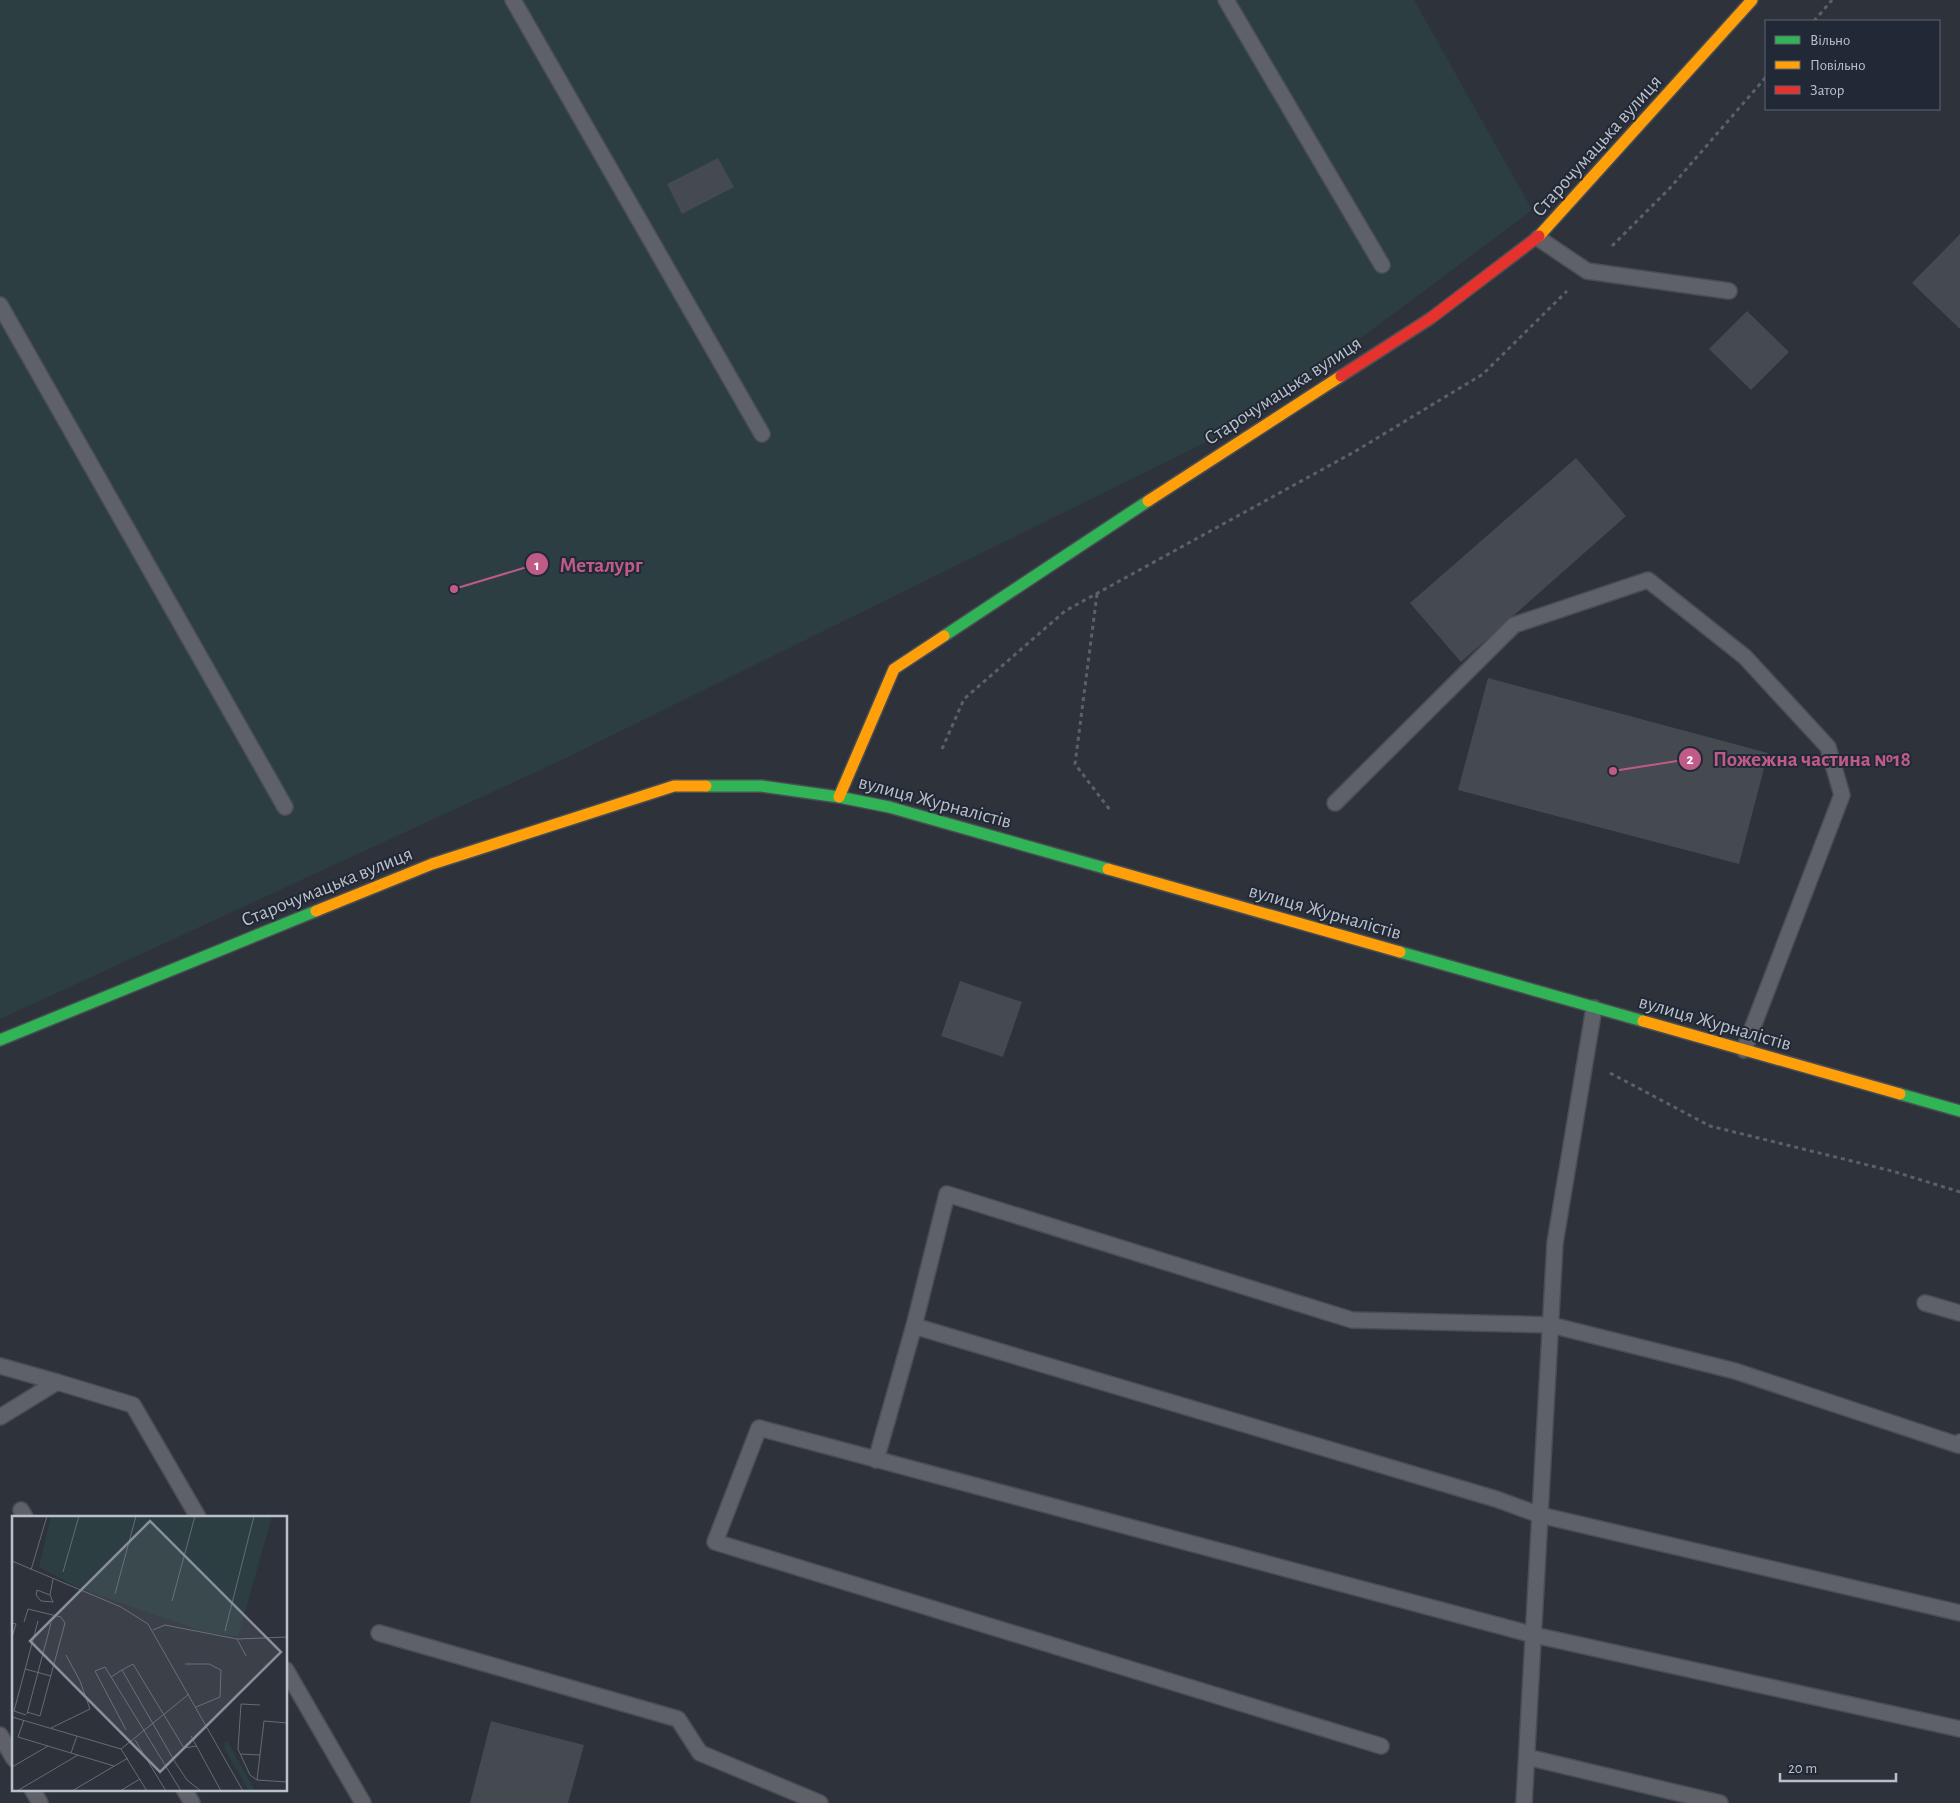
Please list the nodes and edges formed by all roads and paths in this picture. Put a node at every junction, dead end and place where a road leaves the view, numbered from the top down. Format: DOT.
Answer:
graph roads {
  1 [pos="512,0"];
  2 [pos="1226,0"];
  3 [pos="1752,0"];
  4 [pos="1832,0"];
  5 [pos="1815,20"];
  6 [pos="1765,78"];
  7 [pos="1538,238"];
  8 [pos="1382,264"];
  9 [pos="1587,271"];
  10 [pos="1729,291"];
  11 [pos="0,305"];
  12 [pos="762,434"];
  13 [pos="1098,593"];
  14 [pos="942,749"];
  15 [pos="674,786"];
  16 [pos="838,796"];
  17 [pos="1335,803"];
  18 [pos="285,807"];
  19 [pos="1110,810"];
  20 [pos="1594,1008"];
  21 [pos="0,1040"];
  22 [pos="1744,1050"];
  23 [pos="1586,1060"];
  24 [pos="1960,1111"];
  25 [pos="1960,1192"];
  26 [pos="1925,1302"];
  27 [pos="1960,1313"];
  28 [pos="1551,1325"];
  29 [pos="914,1326"];
  30 [pos="0,1366"];
  31 [pos="57,1382"];
  32 [pos="0,1417"];
  33 [pos="1960,1442"];
  34 [pos="876,1460"];
  35 [pos="1540,1515"];
  36 [pos="197,1516"];
  37 [pos="1960,1613"];
  38 [pos="380,1633"];
  39 [pos="1534,1635"];
  40 [pos="288,1673"];
  41 [pos="1960,1729"];
  42 [pos="0,1735"];
  43 [pos="1381,1746"];
  44 [pos="12,1756"];
  45 [pos="1527,1757"];
  46 [pos="33,1790"];
  47 [pos="185,1790"];
  48 [pos="40,1803"];
  49 [pos="192,1803"];
  50 [pos="363,1803"];
  51 [pos="820,1803"];
  52 [pos="1524,1803"];
  53 [pos="1720,1803"];
  1 -- 12 [label="lane"];
  2 -- 8 [label="lane"];
  3 -- 7 [label="street, Старочумацька вулиця"];
  4 -- 5 [label="path"];
  6 -- 9 [label="path"];
  7 -- 9 [label="lane"];
  7 -- 16 [label="street, Старочумацька вулиця"];
  9 -- 10 [label="lane"];
  9 -- 13 [label="path"];
  11 -- 18 [label="lane"];
  13 -- 14 [label="path"];
  13 -- 19 [label="path"];
  15 -- 16 [label="street, вулиця Журналістів"];
  15 -- 21 [label="street, Старочумацька вулиця"];
  16 -- 20 [label="street, вулиця Журналістів"];
  17 -- 22 [label="lane"];
  20 -- 22 [label="street, вулиця Журналістів"];
  20 -- 23 [label="lane"];
  22 -- 24 [label="street, вулиця Журналістів"];
  23 -- 25 [label="path"];
  23 -- 28 [label="lane"];
  26 -- 27 [label="lane"];
  28 -- 29 [label="lane"];
  28 -- 33 [label="lane"];
  28 -- 35 [label="lane"];
  29 -- 34 [label="lane"];
  29 -- 35 [label="lane"];
  30 -- 31 [label="lane"];
  31 -- 32 [label="lane"];
  31 -- 36 [label="lane"];
  34 -- 39 [label="lane"];
  34 -- 43 [label="lane"];
  35 -- 37 [label="lane"];
  35 -- 39 [label="lane"];
  38 -- 51 [label="lane"];
  39 -- 41 [label="lane"];
  39 -- 45 [label="lane"];
  40 -- 50 [label="lane"];
  42 -- 44 [label="lane"];
  45 -- 52 [label="lane"];
  45 -- 53 [label="lane"];
  46 -- 48 [label="lane"];
  47 -- 49 [label="lane"];
}
